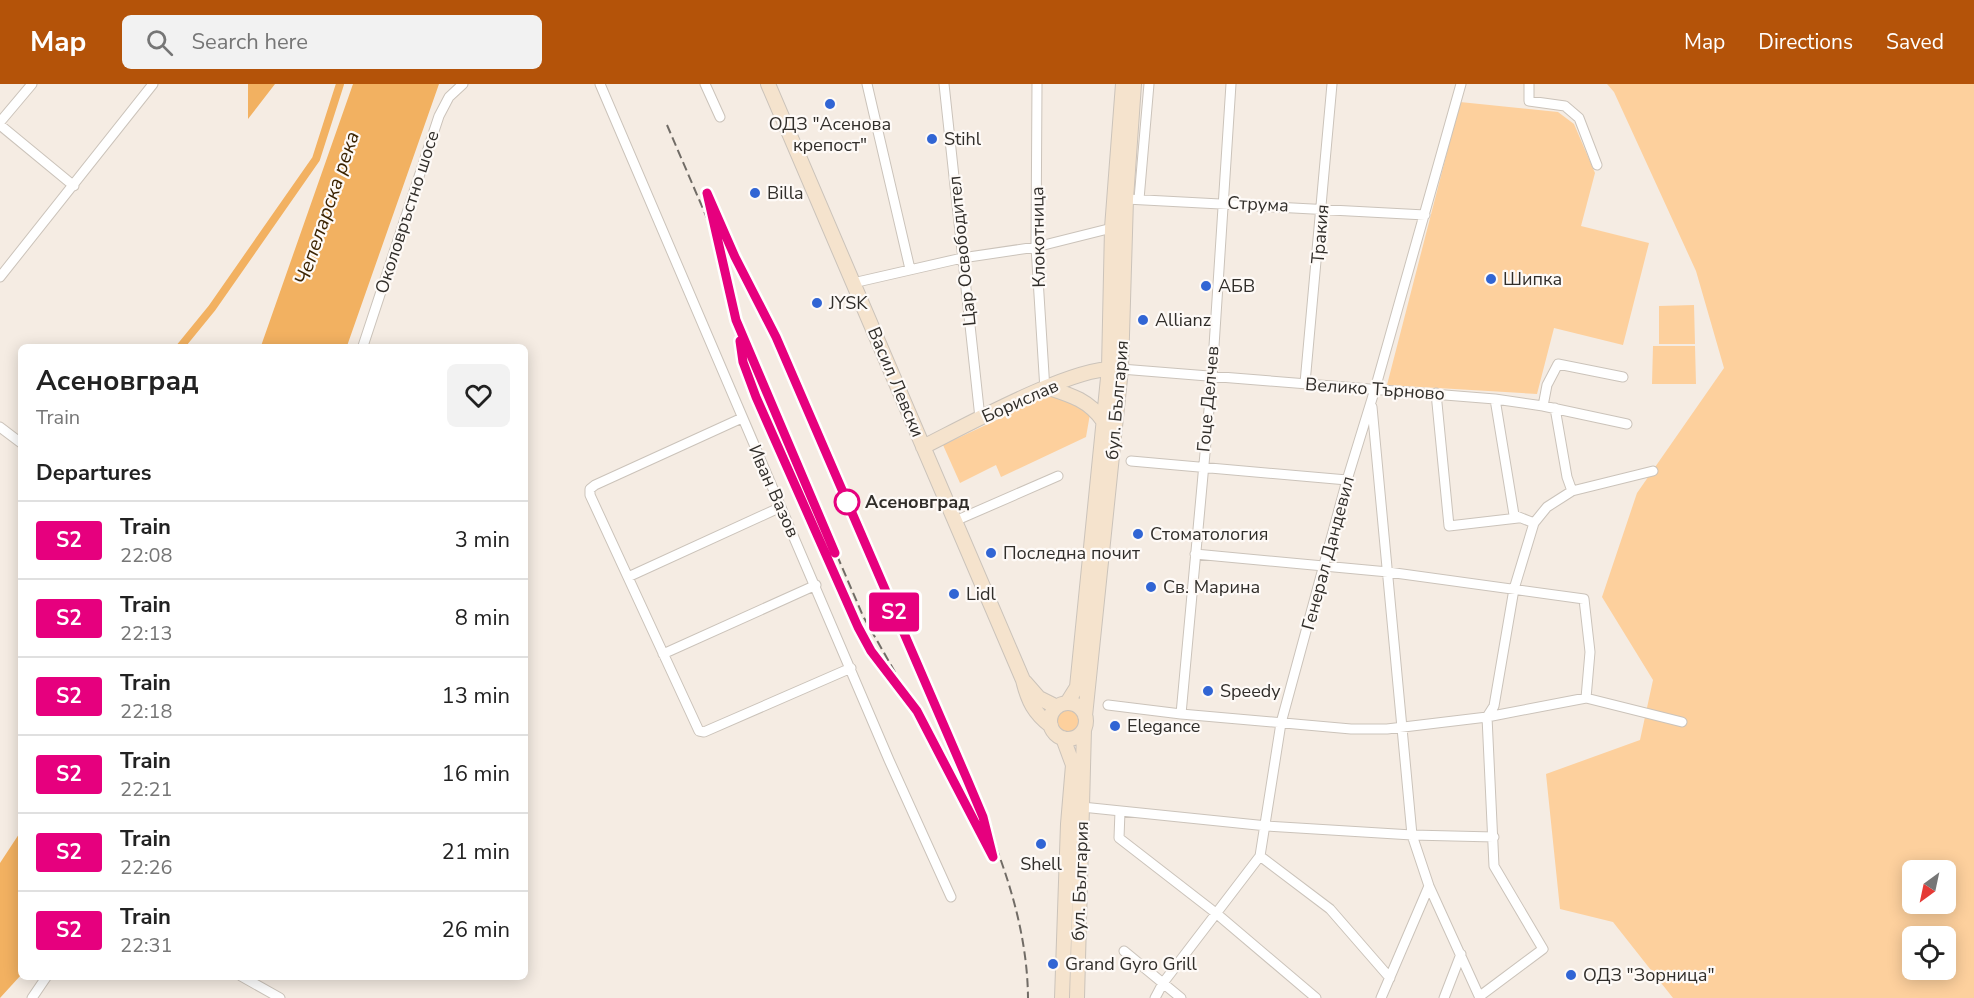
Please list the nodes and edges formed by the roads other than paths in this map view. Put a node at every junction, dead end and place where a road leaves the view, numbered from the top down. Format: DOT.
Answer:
graph roads {
  1 [pos="32,84"];
  2 [pos="153,84"];
  3 [pos="463,84"];
  4 [pos="600,84"];
  5 [pos="705,84"];
  6 [pos="768,84"];
  7 [pos="867,84"];
  8 [pos="944,84"];
  9 [pos="1037,84"];
  10 [pos="1123,84"];
  11 [pos="1134,84"];
  12 [pos="1149,84"];
  13 [pos="1231,84"];
  14 [pos="1332,84"];
  15 [pos="1461,84"];
  16 [pos="1529,84"];
  17 [pos="720,117"];
  18 [pos="0,123"];
  19 [pos="1597,165"];
  20 [pos="74,186"];
  21 [pos="1133,199"];
  22 [pos="1222,202"];
  23 [pos="1323,208"];
  24 [pos="1425,215"];
  25 [pos="1112,228"];
  26 [pos="1036,247"];
  27 [pos="962,258"];
  28 [pos="910,269"];
  29 [pos="0,277"];
  30 [pos="854,283"];
  31 [pos="364,344"];
  32 [pos="1115,368"];
  33 [pos="1212,377"];
  34 [pos="1623,377"];
  35 [pos="1305,383"];
  36 [pos="1047,389"];
  37 [pos="1375,389"];
  38 [pos="1436,393"];
  39 [pos="1495,399"];
  40 [pos="1372,401"];
  41 [pos="1543,406"];
  42 [pos="1556,408"];
  43 [pos="742,418"];
  44 [pos="980,418"];
  45 [pos="1103,421"];
  46 [pos="1626,424"];
  47 [pos="0,427"];
  48 [pos="18,441"];
  49 [pos="923,447"];
  50 [pos="1358,447"];
  51 [pos="1377,452"];
  52 [pos="1131,460"];
  53 [pos="1203,466"];
  54 [pos="1653,471"];
  55 [pos="1058,476"];
  56 [pos="1347,480"];
  57 [pos="1572,491"];
  58 [pos="781,507"];
  59 [pos="1518,518"];
  60 [pos="955,521"];
  61 [pos="1534,523"];
  62 [pos="1195,554"];
  63 [pos="1325,568"];
  64 [pos="1388,572"];
  65 [pos="628,577"];
  66 [pos="816,585"];
  67 [pos="1514,589"];
  68 [pos="663,654"];
  69 [pos="851,668"];
  70 [pos="1023,680"];
  71 [pos="1587,698"];
  72 [pos="1062,705"];
  73 [pos="1108,705"];
  74 [pos="1181,714"];
  75 [pos="1487,717"];
  76 [pos="1085,722"];
  77 [pos="1682,722"];
  78 [pos="1281,723"];
  79 [pos="1051,726"];
  80 [pos="1403,727"];
  81 [pos="1063,738"];
  82 [pos="1082,807"];
  83 [pos="1120,810"];
  84 [pos="1267,826"];
  85 [pos="1412,836"];
  86 [pos="1494,837"];
  87 [pos="1260,856"];
  88 [pos="1429,886"];
  89 [pos="951,897"];
  90 [pos="1217,914"];
  91 [pos="1124,951"];
  92 [pos="1461,954"];
  93 [pos="1390,978"];
  94 [pos="43,980"];
  95 [pos="248,980"];
  96 [pos="1163,983"];
  97 [pos="1480,997"];
  98 [pos="32,998"];
  99 [pos="280,998"];
  100 [pos="1062,998"];
  101 [pos="1077,998"];
  102 [pos="1155,998"];
  103 [pos="1181,998"];
  104 [pos="1316,998"];
  105 [pos="1381,998"];
  106 [pos="1444,998"];
  1 -- 18 [label="street"];
  2 -- 20 [label="street"];
  3 -- 31 [label="street, Околовръстно шосе"];
  4 -- 43 [label="street, Иван Вазов"];
  5 -- 17 [label="street"];
  6 -- 30 [label="main road, Васил Левски"];
  7 -- 28 [label="street"];
  8 -- 27 [label="street, Цар Освободител"];
  9 -- 26 [label="street, Клокотница"];
  10 -- 25 [label="main road, бул. България"];
  11 -- 21 [label="main road, бул. България"];
  12 -- 21 [label="street"];
  13 -- 22 [label="street, Гоце Делчев"];
  14 -- 23 [label="street, Тракия"];
  15 -- 24 [label="street, Генерал Дандевил"];
  16 -- 19 [label="street"];
  18 -- 20 [label="street"];
  20 -- 29 [label="street"];
  21 -- 22 [label="street, Струма"];
  21 -- 32 [label="main road, бул. България"];
  22 -- 23 [label="street, Струма"];
  22 -- 33 [label="street, Гоце Делчев"];
  23 -- 24 [label="street, Струма"];
  23 -- 35 [label="street, Тракия"];
  24 -- 37 [label="street, Генерал Дандевил"];
  25 -- 26 [label="street"];
  25 -- 32 [label="main road, бул. България"];
  26 -- 27 [label="street"];
  26 -- 36 [label="street, Клокотница"];
  27 -- 28 [label="street"];
  27 -- 44 [label="street, Цар Освободител"];
  28 -- 30 [label="street"];
  30 -- 49 [label="main road, Васил Левски"];
  32 -- 33 [label="street, Велико Търново"];
  32 -- 36 [label="main road, Борислав"];
  32 -- 45 [label="main road, бул. България"];
  32 -- 76 [label="main road, бул. България"];
  33 -- 35 [label="street, Велико Търново"];
  33 -- 53 [label="street, Гоце Делчев"];
  34 -- 41 [label="street"];
  35 -- 37 [label="street, Велико Търново"];
  36 -- 44 [label="main road, Борислав"];
  36 -- 45 [label="main road"];
  37 -- 38 [label="street, Велико Търново"];
  37 -- 40 [label="street, Генерал Дандевил"];
  38 -- 39 [label="street, Велико Търново"];
  38 -- 59 [label="street"];
  39 -- 41 [label="street, Велико Търново"];
  39 -- 59 [label="street"];
  40 -- 50 [label="street, Генерал Дандевил"];
  40 -- 51 [label="street"];
  41 -- 42 [label="street, Велико Търново"];
  42 -- 46 [label="street, Велико Търново"];
  42 -- 57 [label="street"];
  43 -- 58 [label="street, Иван Вазов"];
  43 -- 65 [label="street"];
  44 -- 49 [label="main road, Борислав"];
  45 -- 72 [label="main road, бул. България"];
  47 -- 48 [label="street"];
  49 -- 60 [label="main road, Васил Левски"];
  50 -- 51 [label="street"];
  50 -- 56 [label="street, Генерал Дандевил"];
  51 -- 64 [label="street"];
  52 -- 53 [label="street"];
  53 -- 56 [label="street"];
  53 -- 62 [label="street, Гоце Делчев"];
  54 -- 57 [label="street"];
  55 -- 60 [label="street"];
  56 -- 63 [label="street, Генерал Дандевил"];
  57 -- 61 [label="street"];
  58 -- 65 [label="street"];
  58 -- 66 [label="street, Иван Вазов"];
  59 -- 61 [label="street"];
  60 -- 70 [label="main road, Васил Левски"];
  61 -- 67 [label="street"];
  62 -- 63 [label="street"];
  62 -- 74 [label="street, Гоце Делчев"];
  63 -- 64 [label="street"];
  63 -- 78 [label="street, Генерал Дандевил"];
  64 -- 67 [label="street"];
  64 -- 80 [label="street"];
  65 -- 68 [label="street"];
  66 -- 68 [label="street"];
  66 -- 69 [label="street, Иван Вазов"];
  67 -- 71 [label="street"];
  67 -- 75 [label="street"];
  68 -- 69 [label="street"];
  69 -- 89 [label="street, Иван Вазов"];
  70 -- 72 [label="main road, Васил Левски"];
  70 -- 79 [label="main road, Васил Левски"];
  71 -- 75 [label="street"];
  71 -- 77 [label="street"];
  72 -- 76 [label="main road"];
  72 -- 79 [label="main road"];
  73 -- 74 [label="street"];
  74 -- 78 [label="street"];
  75 -- 80 [label="street"];
  75 -- 86 [label="street"];
  76 -- 81 [label="main road"];
  76 -- 82 [label="main road, бул. България"];
  78 -- 80 [label="street"];
  78 -- 84 [label="street, Генерал Дандевил"];
  79 -- 81 [label="main road"];
  80 -- 85 [label="street"];
  81 -- 100 [label="main road, бул. България"];
  82 -- 83 [label="street"];
  82 -- 101 [label="main road, бул. България"];
  83 -- 84 [label="street"];
  83 -- 90 [label="street"];
  84 -- 85 [label="street"];
  84 -- 87 [label="street, Генерал Дандевил"];
  85 -- 86 [label="street"];
  85 -- 88 [label="street"];
  86 -- 97 [label="street"];
  87 -- 90 [label="street, Генерал Дандевил"];
  87 -- 93 [label="street"];
  88 -- 92 [label="street"];
  88 -- 93 [label="street"];
  90 -- 96 [label="street, Генерал Дандевил"];
  90 -- 104 [label="street"];
  91 -- 96 [label="street"];
  92 -- 97 [label="street"];
  92 -- 106 [label="street"];
  93 -- 105 [label="street"];
  94 -- 98 [label="street"];
  95 -- 99 [label="street"];
  96 -- 102 [label="street, Генерал Дандевил"];
  96 -- 103 [label="street"];
}
